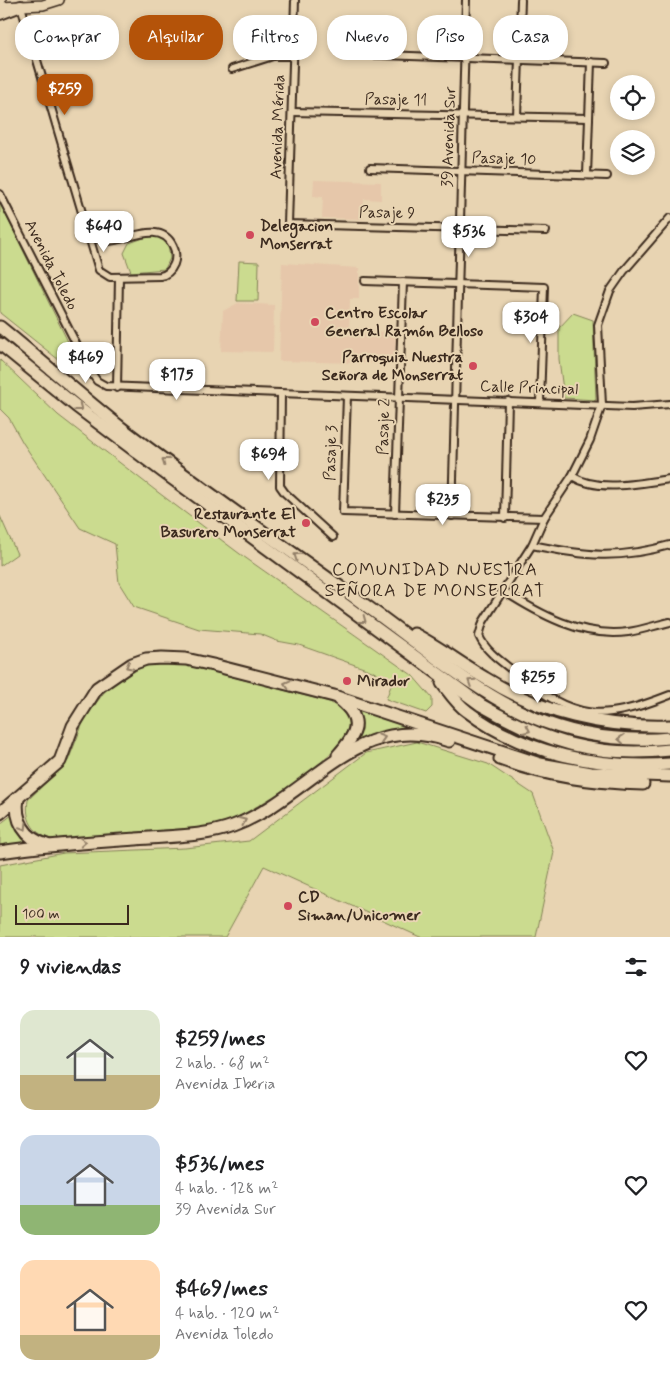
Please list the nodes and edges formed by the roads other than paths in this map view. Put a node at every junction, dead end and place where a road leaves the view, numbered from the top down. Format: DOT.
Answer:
graph roads {
  1 [pos="59,0"];
  2 [pos="295,0"];
  3 [pos="466,0"];
  4 [pos="520,0"];
  5 [pos="0,6"];
  6 [pos="21,6"];
  7 [pos="0,14"];
  8 [pos="294,15"];
  9 [pos="466,15"];
  10 [pos="520,15"];
  11 [pos="260,60"];
  12 [pos="293,60"];
  13 [pos="466,60"];
  14 [pos="519,60"];
  15 [pos="543,60"];
  16 [pos="591,62"];
  17 [pos="606,62"];
  18 [pos="232,69"];
  19 [pos="292,112"];
  20 [pos="464,115"];
  21 [pos="517,116"];
  22 [pos="589,118"];
  23 [pos="370,168"];
  24 [pos="461,171"];
  25 [pos="587,175"];
  26 [pos="608,176"];
  27 [pos="0,194"];
  28 [pos="670,218"];
  29 [pos="288,224"];
  30 [pos="459,228"];
  31 [pos="546,230"];
  32 [pos="88,233"];
  33 [pos="119,277"];
  34 [pos="365,281"];
  35 [pos="403,282"];
  36 [pos="458,284"];
  37 [pos="0,328"];
  38 [pos="0,344"];
  39 [pos="117,388"];
  40 [pos="281,394"];
  41 [pos="347,396"];
  42 [pos="399,398"];
  43 [pos="455,399"];
  44 [pos="508,401"];
  45 [pos="540,402"];
  46 [pos="670,404"];
  47 [pos="602,406"];
  48 [pos="572,476"];
  49 [pos="670,479"];
  50 [pos="395,514"];
  51 [pos="452,516"];
  52 [pos="505,518"];
  53 [pos="544,518"];
  54 [pos="334,537"];
  55 [pos="532,545"];
  56 [pos="670,546"];
  57 [pos="502,590"];
  58 [pos="387,620"];
  59 [pos="670,622"];
  60 [pos="435,673"];
  61 [pos="670,695"];
  62 [pos="334,696"];
  63 [pos="670,726"];
  64 [pos="670,738"];
  65 [pos="670,750"];
  66 [pos="332,762"];
  67 [pos="670,764"];
  68 [pos="670,776"];
  69 [pos="670,784"];
  70 [pos="18,798"];
  71 [pos="0,813"];
  72 [pos="48,845"];
  73 [pos="0,852"];
  1 -- 6 [label="street"];
  2 -- 8 [label="street, Avenida Mérida"];
  3 -- 9 [label="street, 39 Avenida Sur"];
  4 -- 10 [label="street"];
  5 -- 6 [label="street"];
  6 -- 7 [label="main road"];
  6 -- 32 [label="street"];
  11 -- 18 [label="street"];
  12 -- 19 [label="street, Avenida Mérida"];
  13 -- 20 [label="street, 39 Avenida Sur"];
  14 -- 21 [label="street"];
  15 -- 16 [label="street"];
  16 -- 17 [label="street"];
  16 -- 22 [label="street"];
  19 -- 20 [label="street, Pasaje 11"];
  19 -- 29 [label="street, Avenida Mérida"];
  20 -- 21 [label="street, Pasaje 11"];
  20 -- 24 [label="street, 39 Avenida Sur"];
  21 -- 22 [label="street, Pasaje 11"];
  22 -- 25 [label="street"];
  23 -- 24 [label="street, Pasaje 10"];
  24 -- 25 [label="street, Pasaje 10"];
  24 -- 30 [label="street, 39 Avenida Sur"];
  25 -- 26 [label="street, Pasaje 10"];
  27 -- 39 [label="street, Avenida Toledo"];
  28 -- 47 [label="street"];
  29 -- 30 [label="street, Pasaje 9"];
  30 -- 31 [label="street, Pasaje 9"];
  30 -- 36 [label="street, 39 Avenida Sur"];
  32 -- 33 [label="street"];
  32 -- 33 [label="street"];
  33 -- 39 [label="street"];
  34 -- 35 [label="street"];
  35 -- 36 [label="street"];
  35 -- 42 [label="street, Pasaje 2"];
  36 -- 43 [label="street, 39 Avenida Sur"];
  36 -- 45 [label="street"];
  58 -- 37 [label="highway, one-way"];
  38 -- 60 [label="highway, one-way"];
  39 -- 40 [label="street, Calle Principal"];
  40 -- 41 [label="street, Calle Principal"];
  40 -- 54 [label="street"];
  41 -- 42 [label="street, Calle Principal"];
  41 -- 50 [label="street, Pasaje 3"];
  42 -- 43 [label="street, Calle Principal"];
  42 -- 50 [label="street, Pasaje 2"];
  43 -- 44 [label="street, Calle Principal"];
  43 -- 51 [label="street, 39 Avenida Sur"];
  44 -- 45 [label="street, Calle Principal"];
  44 -- 52 [label="street"];
  45 -- 47 [label="street, Calle Principal"];
  46 -- 47 [label="street, Calle Principal"];
  47 -- 48 [label="street"];
  48 -- 49 [label="street"];
  48 -- 53 [label="street"];
  50 -- 51 [label="street"];
  51 -- 52 [label="street"];
  52 -- 53 [label="street"];
  53 -- 55 [label="street"];
  55 -- 56 [label="street"];
  55 -- 57 [label="street"];
  57 -- 59 [label="street"];
  57 -- 61 [label="street"];
  58 -- 63 [label="highway"];
  64 -- 58 [label="highway, one-way"];
  60 -- 65 [label="highway, one-way"];
  60 -- 67 [label="highway"];
  62 -- 66 [label="highway"];
  62 -- 68 [label="highway"];
  62 -- 70 [label="highway, one-way"];
  66 -- 69 [label="highway, one-way"];
  72 -- 66 [label="highway, one-way"];
  70 -- 71 [label="highway"];
  70 -- 72 [label="highway, one-way"];
  72 -- 73 [label="highway"];
}
